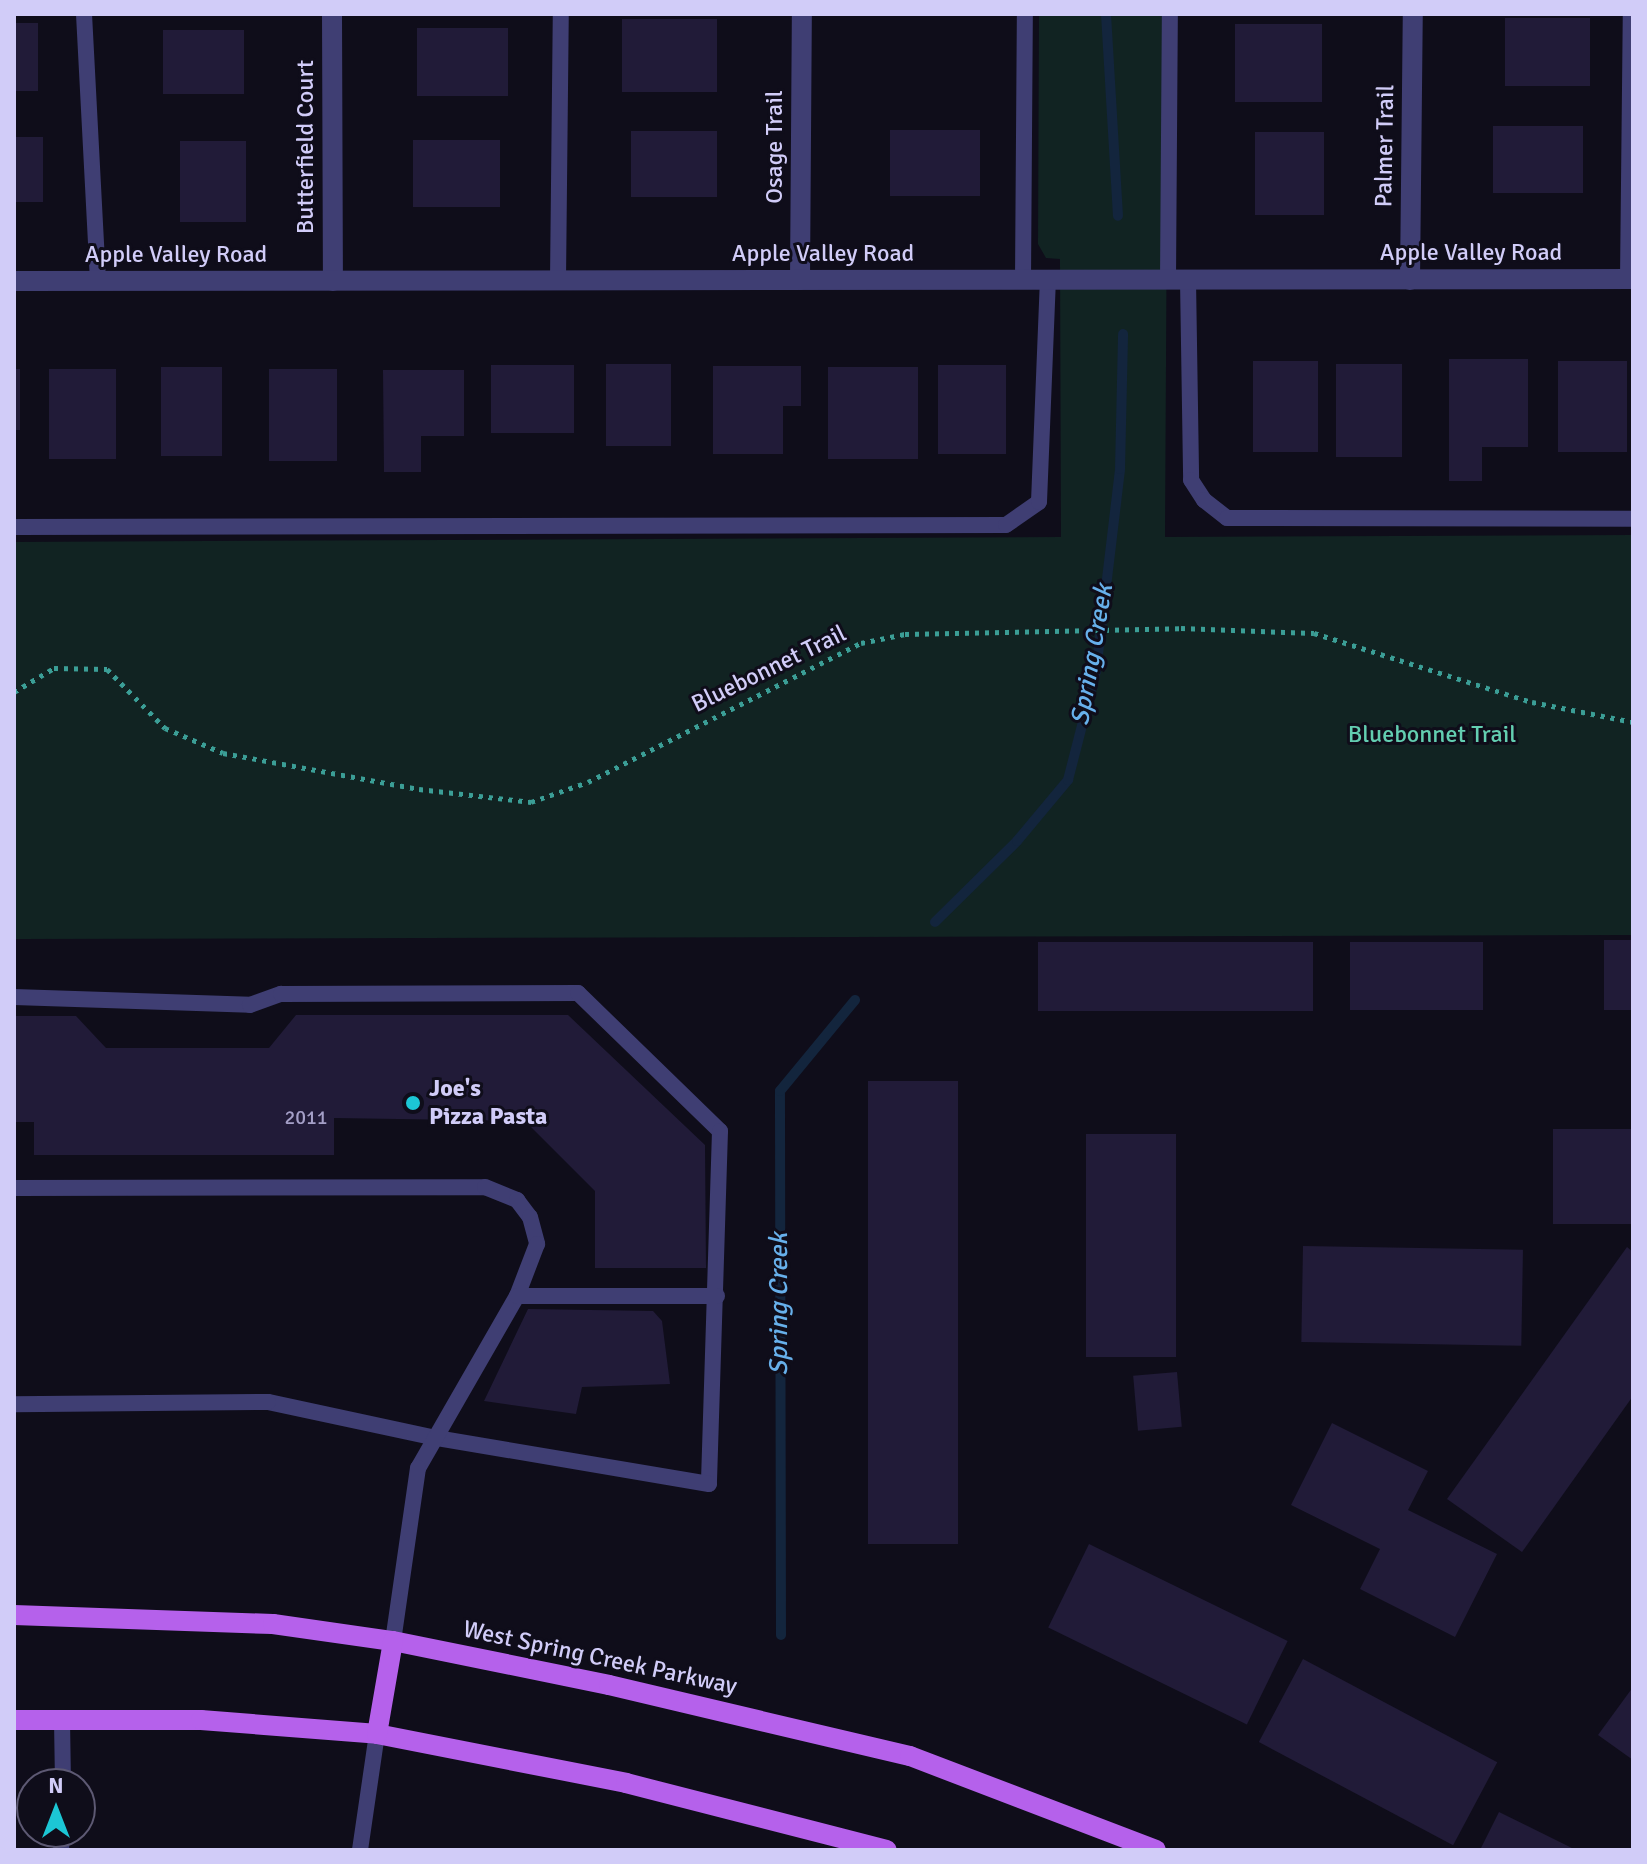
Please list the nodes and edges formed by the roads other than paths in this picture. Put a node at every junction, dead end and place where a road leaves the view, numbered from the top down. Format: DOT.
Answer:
graph roads {
  1 [pos="84,14"];
  2 [pos="332,14"];
  3 [pos="561,14"];
  4 [pos="802,14"];
  5 [pos="1025,14"];
  6 [pos="1170,14"];
  7 [pos="1413,14"];
  8 [pos="1631,14"];
  9 [pos="1630,279"];
  10 [pos="558,280"];
  11 [pos="800,280"];
  12 [pos="1023,280"];
  13 [pos="1048,280"];
  14 [pos="1178,280"];
  15 [pos="1410,280"];
  16 [pos="14,281"];
  17 [pos="98,281"];
  18 [pos="333,281"];
  19 [pos="1633,519"];
  20 [pos="14,527"];
  21 [pos="14,997"];
  22 [pos="14,1188"];
  23 [pos="517,1296"];
  24 [pos="717,1296"];
  25 [pos="14,1404"];
  26 [pos="436,1438"];
  27 [pos="14,1615"];
  28 [pos="393,1641"];
  29 [pos="14,1720"];
  30 [pos="62,1720"];
  31 [pos="377,1734"];
  32 [pos="63,1768"];
  33 [pos="360,1850"];
  34 [pos="887,1850"];
  35 [pos="1156,1850"];
  1 -- 17 [label="lane"];
  2 -- 18 [label="street, Butterfield Court"];
  3 -- 10 [label="lane"];
  4 -- 11 [label="street, Osage Trail"];
  5 -- 12 [label="lane"];
  6 -- 14 [label="lane"];
  7 -- 15 [label="street, Palmer Trail"];
  8 -- 9 [label="lane"];
  9 -- 15 [label="street, Apple Valley Road"];
  10 -- 11 [label="street, Apple Valley Road"];
  10 -- 18 [label="street, Apple Valley Road"];
  11 -- 12 [label="street, Apple Valley Road"];
  12 -- 13 [label="street, Apple Valley Road"];
  13 -- 14 [label="street, Apple Valley Road"];
  13 -- 20 [label="lane"];
  14 -- 15 [label="street, Apple Valley Road"];
  14 -- 19 [label="lane"];
  16 -- 17 [label="street, Apple Valley Road"];
  17 -- 18 [label="street, Apple Valley Road"];
  21 -- 24 [label="lane"];
  22 -- 23 [label="lane"];
  23 -- 24 [label="lane"];
  23 -- 26 [label="lane"];
  24 -- 26 [label="lane"];
  25 -- 26 [label="lane"];
  26 -- 28 [label="lane"];
  27 -- 28 [label="main road, West Spring Creek Parkway"];
  28 -- 31 [label="main road"];
  28 -- 35 [label="main road, West Spring Creek Parkway"];
  29 -- 30 [label="main road"];
  30 -- 31 [label="main road"];
  30 -- 32 [label="lane"];
  31 -- 33 [label="lane"];
  31 -- 34 [label="main road"];
}
